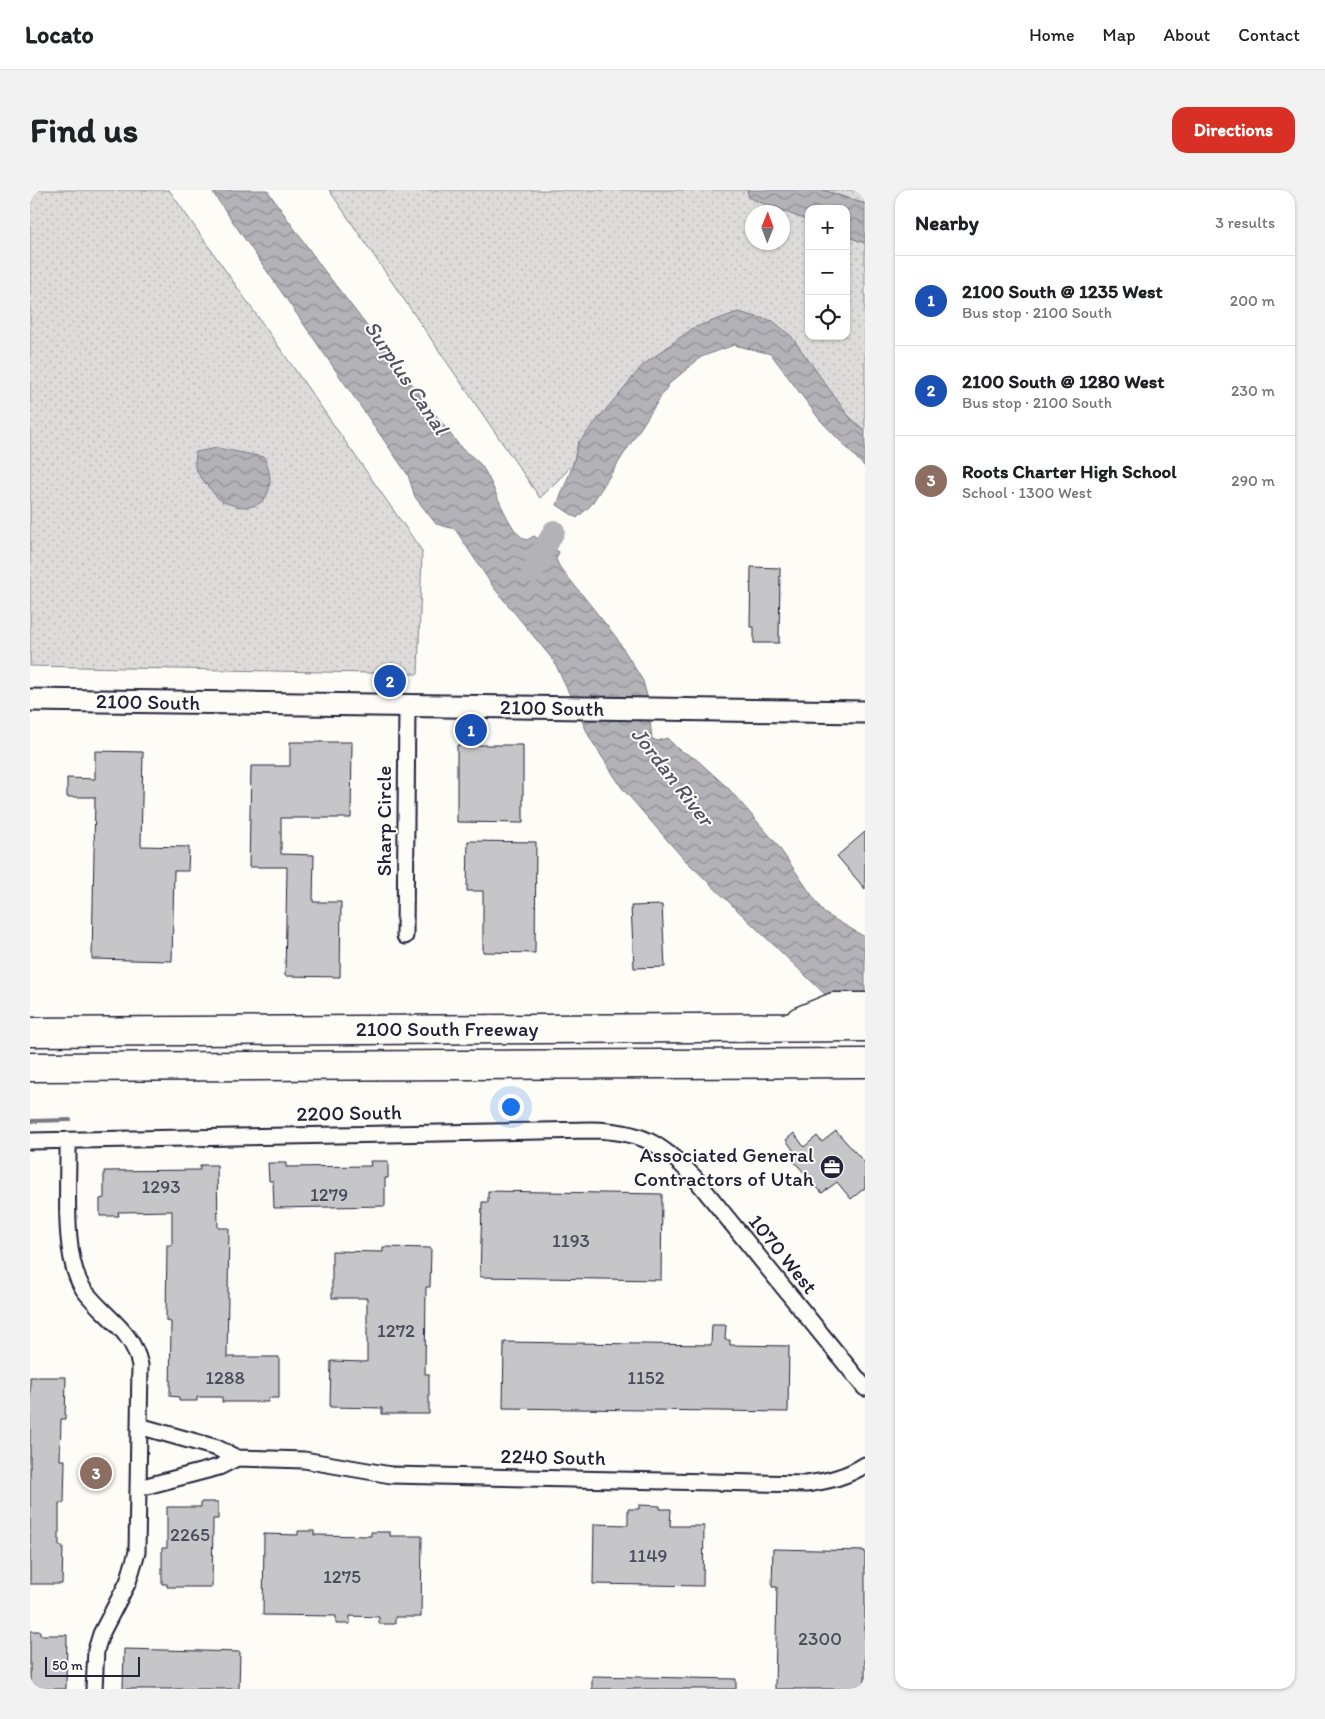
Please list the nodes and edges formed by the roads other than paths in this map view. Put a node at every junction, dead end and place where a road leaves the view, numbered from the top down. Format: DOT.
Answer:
graph roads {
  1 [pos="30,700"];
  2 [pos="407,706"];
  3 [pos="865,712"];
  4 [pos="405,936"];
  5 [pos="865,1007"];
  6 [pos="787,1027"];
  7 [pos="865,1027"];
  8 [pos="30,1032"];
  9 [pos="30,1067"];
  10 [pos="860,1070"];
  11 [pos="68,1140"];
  12 [pos="30,1141"];
  13 [pos="665,1150"];
  14 [pos="865,1388"];
  15 [pos="139,1426"];
  16 [pos="237,1458"];
  17 [pos="865,1465"];
  18 [pos="138,1488"];
  19 [pos="94,1689"];
  1 -- 2 [label="street, 2100 South"];
  2 -- 3 [label="street, 2100 South"];
  2 -- 4 [label="street, Sharp Circle"];
  5 -- 6 [label="highway"];
  6 -- 7 [label="highway, 2100 South Freeway"];
  6 -- 8 [label="highway, 2100 South Freeway"];
  9 -- 10 [label="highway, 2100 South Freeway"];
  11 -- 12 [label="street, 2200 South"];
  11 -- 13 [label="street, 2200 South"];
  11 -- 15 [label="street"];
  13 -- 14 [label="street, 1070 West"];
  15 -- 16 [label="street, 2240 South"];
  15 -- 18 [label="street"];
  16 -- 17 [label="street, 2240 South"];
  16 -- 18 [label="street, 2240 South"];
  18 -- 19 [label="street"];
}
